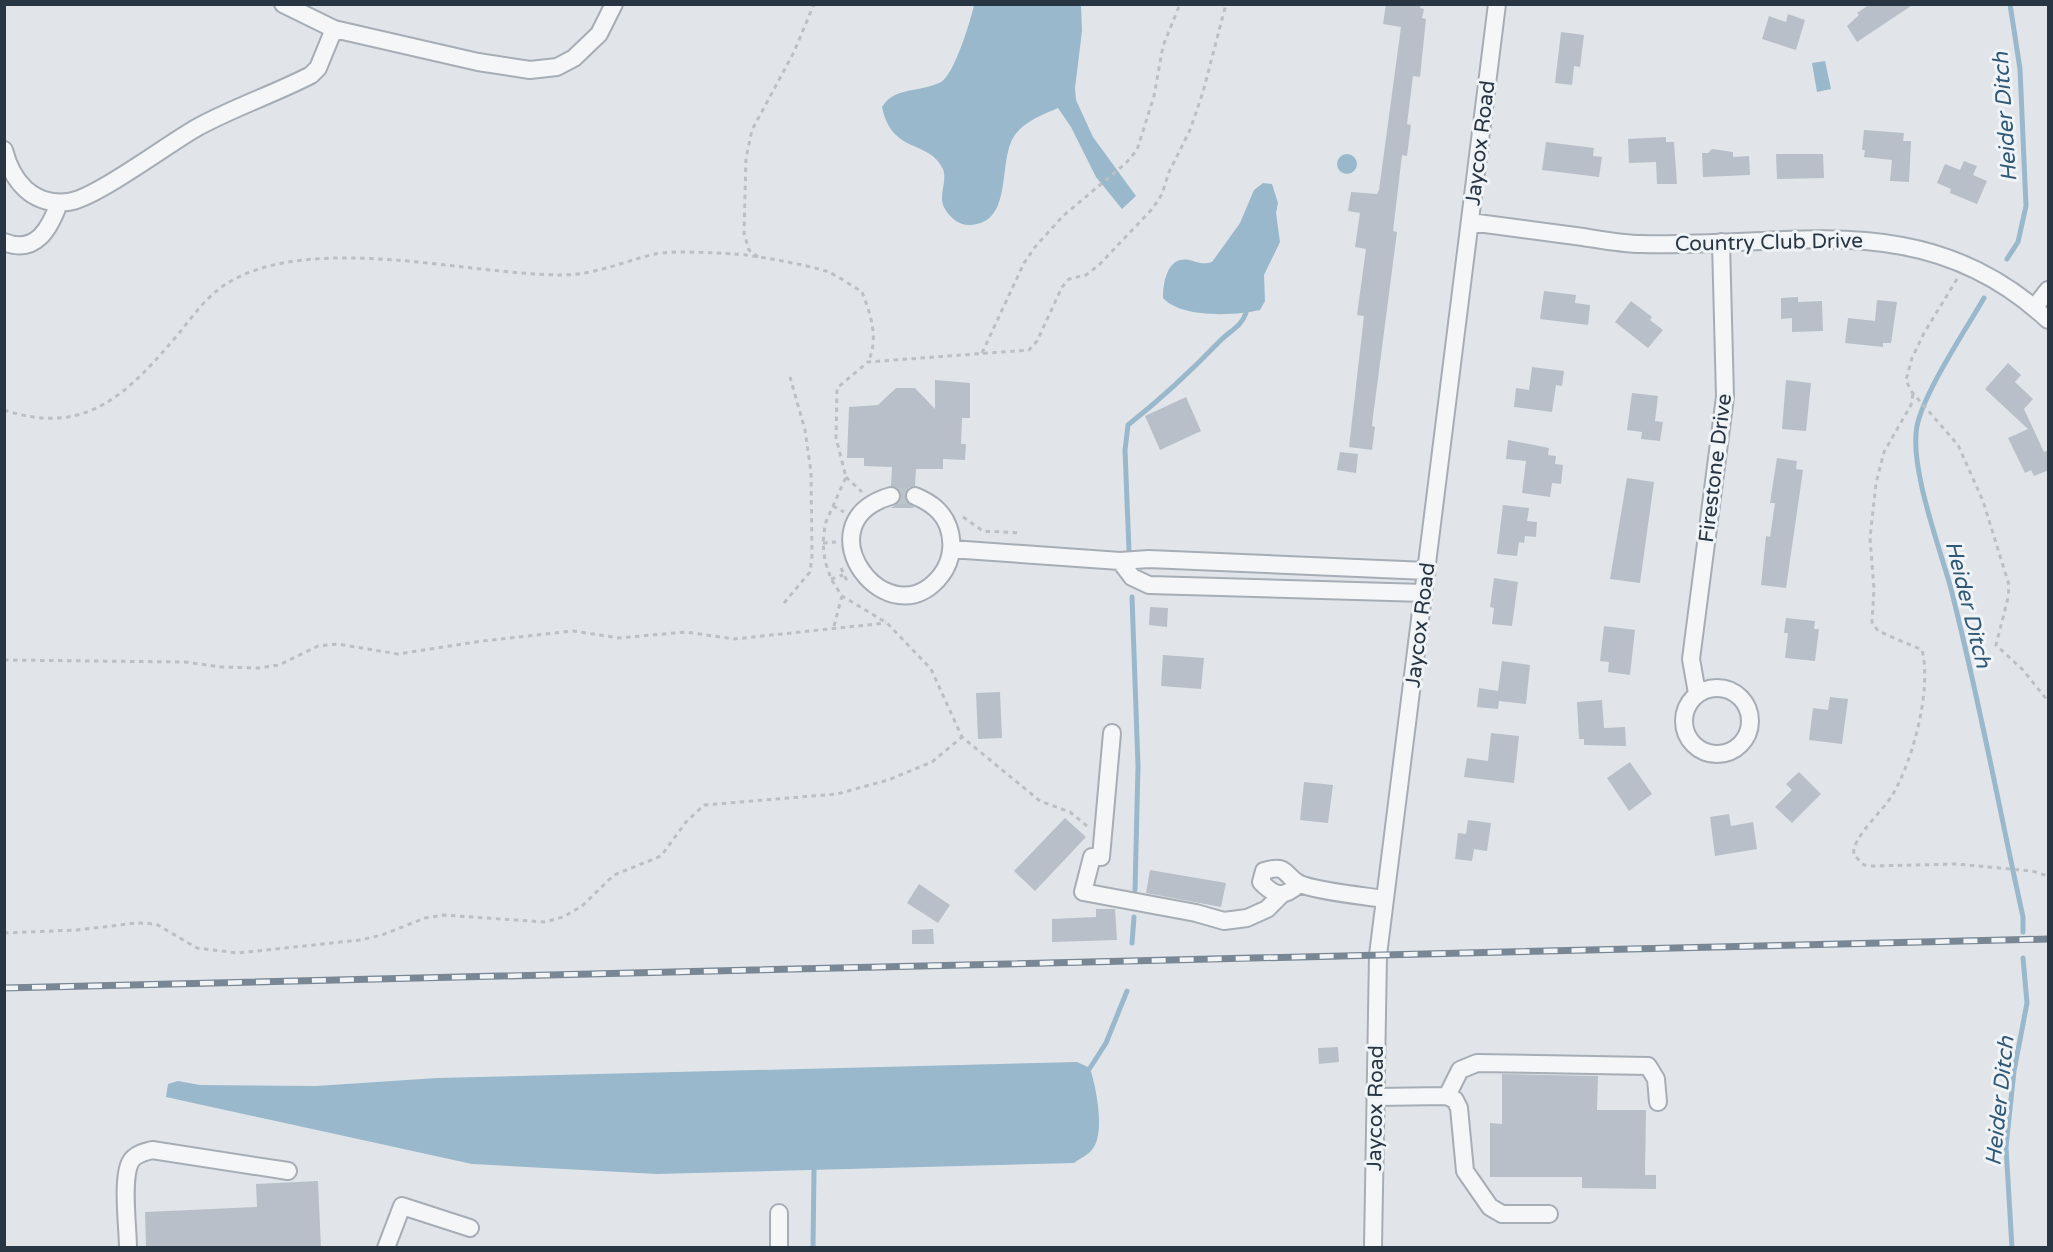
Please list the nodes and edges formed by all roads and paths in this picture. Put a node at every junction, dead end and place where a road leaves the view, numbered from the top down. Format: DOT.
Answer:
graph roads {
  1 [pos="283,4"];
  2 [pos="614,4"];
  3 [pos="814,4"];
  4 [pos="1180,4"];
  5 [pos="1226,4"];
  6 [pos="1497,4"];
  7 [pos="334,29"];
  8 [pos="4,150"];
  9 [pos="9,180"];
  10 [pos="59,203"];
  11 [pos="1470,222"];
  12 [pos="4,242"];
  13 [pos="1721,242"];
  14 [pos="760,259"];
  15 [pos="1964,263"];
  16 [pos="2049,290"];
  17 [pos="2035,307"];
  18 [pos="2049,320"];
  19 [pos="982,353"];
  20 [pos="868,362"];
  21 [pos="790,377"];
  22 [pos="1913,394"];
  23 [pos="4,411"];
  24 [pos="846,477"];
  25 [pos="862,492"];
  26 [pos="891,496"];
  27 [pos="915,496"];
  28 [pos="833,506"];
  29 [pos="845,513"];
  30 [pos="960,515"];
  31 [pos="1020,533"];
  32 [pos="836,542"];
  33 [pos="823,543"];
  34 [pos="951,549"];
  35 [pos="1120,561"];
  36 [pos="1427,571"];
  37 [pos="843,575"];
  38 [pos="831,579"];
  39 [pos="1424,593"];
  40 [pos="842,596"];
  41 [pos="784,603"];
  42 [pos="887,623"];
  43 [pos="833,627"];
  44 [pos="4,660"];
  45 [pos="1697,693"];
  46 [pos="2049,701"];
  47 [pos="1112,733"];
  48 [pos="962,737"];
  49 [pos="1091,836"];
  50 [pos="2049,876"];
  51 [pos="1299,884"];
  52 [pos="1281,895"];
  53 [pos="1384,899"];
  54 [pos="4,933"];
  55 [pos="1447,1096"];
  56 [pos="1375,1097"];
  57 [pos="1658,1102"];
  58 [pos="288,1171"];
  59 [pos="780,1213"];
  60 [pos="1549,1214"];
  61 [pos="470,1228"];
  62 [pos="128,1248"];
  63 [pos="386,1248"];
  64 [pos="779,1248"];
  65 [pos="1373,1248"];
  1 -- 7 [label="street"];
  2 -- 7 [label="street"];
  3 -- 14 [label="path"];
  4 -- 19 [label="path"];
  5 -- 19 [label="path"];
  6 -- 11 [label="street, Jaycox Road"];
  7 -- 10 [label="street"];
  8 -- 9 [label="street"];
  9 -- 10 [label="street"];
  10 -- 12 [label="street"];
  11 -- 13 [label="street, Country Club Drive"];
  11 -- 36 [label="street, Jaycox Road"];
  13 -- 15 [label="street, Country Club Drive"];
  13 -- 45 [label="street, Firestone Drive"];
  14 -- 20 [label="path"];
  14 -- 23 [label="path"];
  15 -- 17 [label="street, Country Club Drive"];
  15 -- 22 [label="path"];
  16 -- 17 [label="street"];
  17 -- 18 [label="street, Country Club Drive"];
  19 -- 20 [label="path"];
  20 -- 24 [label="path"];
  21 -- 41 [label="path"];
  22 -- 46 [label="path"];
  22 -- 50 [label="path"];
  24 -- 25 [label="path"];
  24 -- 28 [label="path"];
  26 -- 34 [label="street"];
  27 -- 34 [label="street"];
  28 -- 29 [label="path"];
  28 -- 33 [label="path"];
  30 -- 31 [label="path"];
  32 -- 33 [label="path"];
  33 -- 38 [label="path"];
  34 -- 35 [label="street"];
  35 -- 36 [label="street"];
  35 -- 39 [label="street"];
  36 -- 39 [label="street, Jaycox Road"];
  37 -- 38 [label="path"];
  38 -- 40 [label="path"];
  39 -- 53 [label="street, Jaycox Road"];
  40 -- 42 [label="path"];
  40 -- 43 [label="path"];
  42 -- 43 [label="path"];
  42 -- 48 [label="path"];
  43 -- 44 [label="path"];
  45 -- 45 [label="street"];
  47 -- 52 [label="street"];
  48 -- 49 [label="path"];
  48 -- 54 [label="path"];
  51 -- 52 [label="street"];
  51 -- 52 [label="street"];
  51 -- 53 [label="street"];
  53 -- 56 [label="street, Jaycox Road"];
  55 -- 56 [label="street"];
  55 -- 57 [label="street"];
  55 -- 60 [label="street"];
  56 -- 65 [label="street, Jaycox Road"];
  58 -- 62 [label="street"];
  59 -- 64 [label="street"];
  61 -- 63 [label="street"];
}
